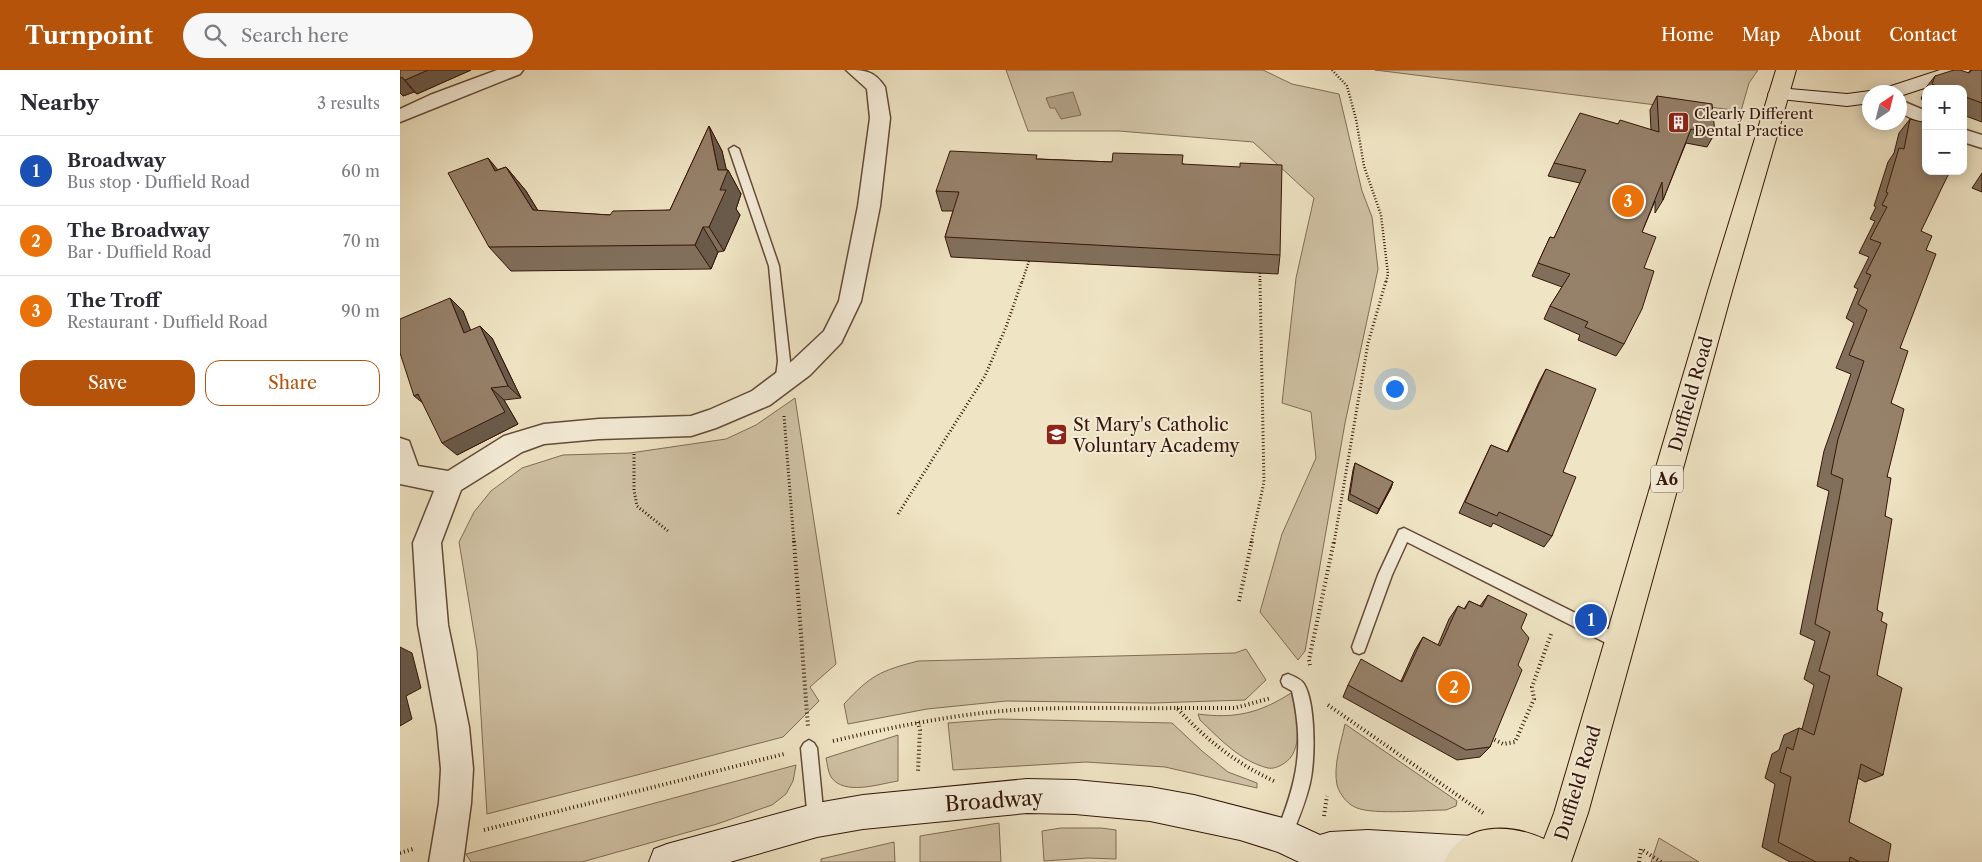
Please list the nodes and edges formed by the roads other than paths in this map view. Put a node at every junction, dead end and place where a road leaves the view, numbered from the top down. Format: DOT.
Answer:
graph roads {
  1 [pos="514,70"];
  2 [pos="855,70"];
  3 [pos="1960,70"];
  4 [pos="472,76"];
  5 [pos="1782,82"];
  6 [pos="1907,87"];
  7 [pos="1862,99"];
  8 [pos="1907,110"];
  9 [pos="400,116"];
  10 [pos="1922,117"];
  11 [pos="1967,136"];
  12 [pos="1982,142"];
  13 [pos="734,149"];
  14 [pos="781,384"];
  15 [pos="400,449"];
  16 [pos="451,483"];
  17 [pos="1619,642"];
  18 [pos="1358,647"];
  19 [pos="1299,683"];
  20 [pos="809,748"];
  21 [pos="816,820"];
  22 [pos="448,850"];
  23 [pos="1310,850"];
  24 [pos="1478,854"];
  25 [pos="668,862"];
  26 [pos="1548,862"];
  27 [pos="1553,862"];
  1 -- 4 [label="street"];
  2 -- 14 [label="street"];
  3 -- 6 [label="street"];
  4 -- 9 [label="street"];
  5 -- 7 [label="street"];
  5 -- 17 [label="main road, Duffield Road / A6"];
  8 -- 10 [label="street"];
  11 -- 12 [label="street"];
  13 -- 14 [label="lane"];
  14 -- 16 [label="street"];
  15 -- 16 [label="street"];
  16 -- 22 [label="street"];
  17 -- 18 [label="lane"];
  17 -- 27 [label="main road, Duffield Road / A6"];
  19 -- 23 [label="lane"];
  20 -- 21 [label="lane"];
  21 -- 23 [label="street, Broadway"];
  21 -- 25 [label="street, Broadway"];
  23 -- 24 [label="street, Broadway"];
  24 -- 26 [label="main road"];
}
